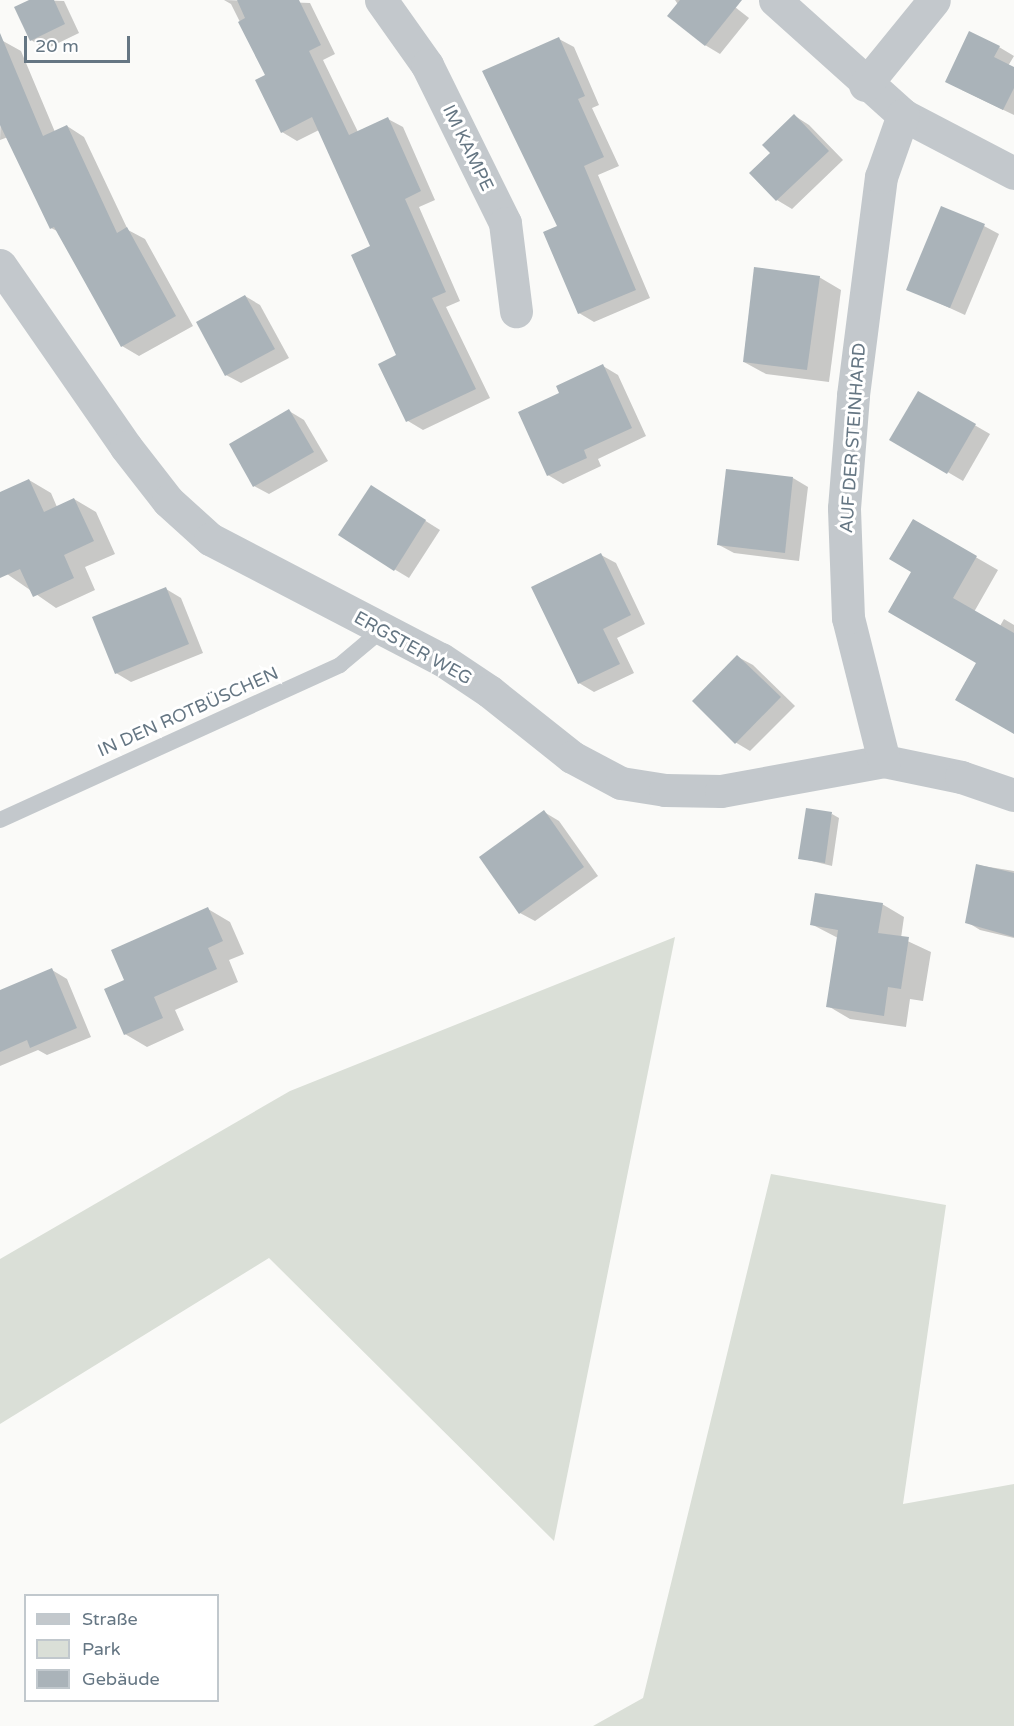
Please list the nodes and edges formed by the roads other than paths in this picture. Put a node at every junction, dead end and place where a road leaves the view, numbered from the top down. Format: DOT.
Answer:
graph roads {
  1 [pos="381,0"];
  2 [pos="775,0"];
  3 [pos="934,0"];
  4 [pos="865,85"];
  5 [pos="903,115"];
  6 [pos="1014,173"];
  7 [pos="0,265"];
  8 [pos="516,311"];
  9 [pos="384,628"];
  10 [pos="884,762"];
  11 [pos="1014,795"];
  12 [pos="0,820"];
  1 -- 8 [label="street, IM KAMPE"];
  2 -- 4 [label="street"];
  3 -- 4 [label="street"];
  4 -- 5 [label="street"];
  5 -- 6 [label="street"];
  5 -- 10 [label="street, AUF DER STEINHARD"];
  7 -- 9 [label="street, ERGSTER WEG"];
  9 -- 10 [label="street, ERGSTER WEG"];
  9 -- 12 [label="lane, IN DEN ROTBÜSCHEN"];
  10 -- 11 [label="street, ERGSTER WEG"];
}
